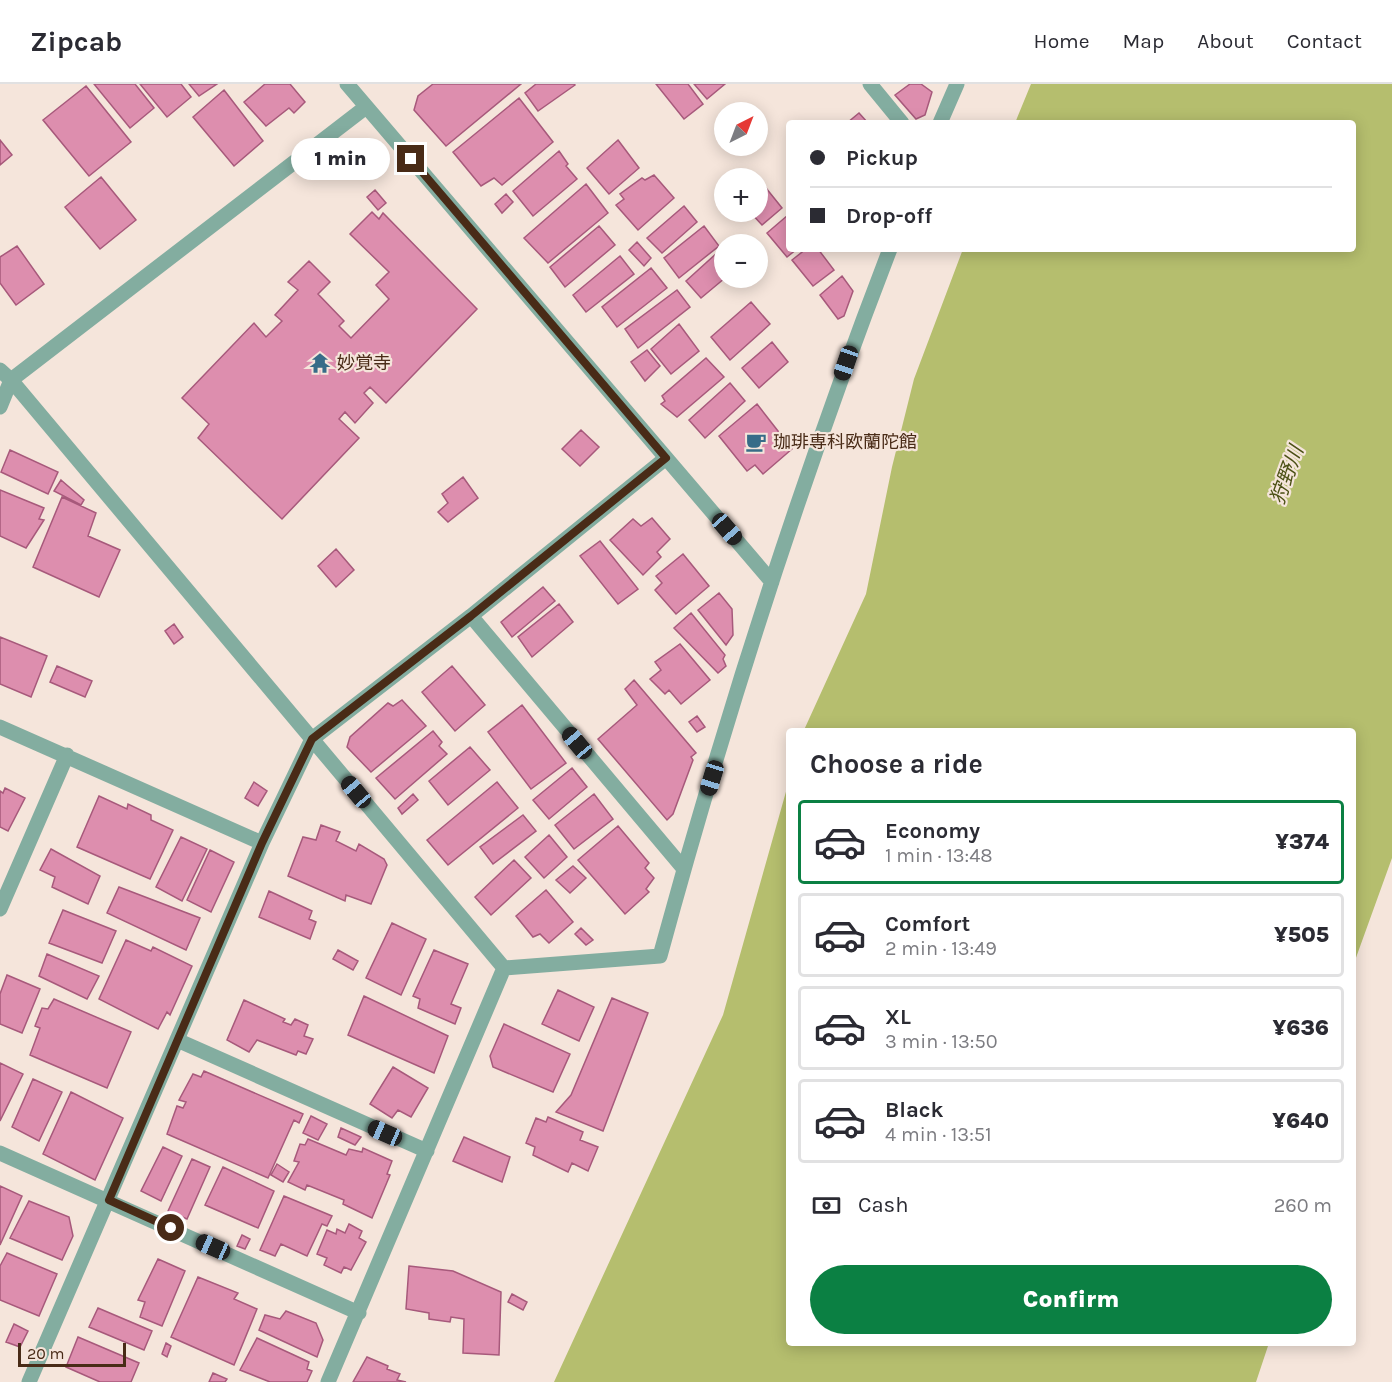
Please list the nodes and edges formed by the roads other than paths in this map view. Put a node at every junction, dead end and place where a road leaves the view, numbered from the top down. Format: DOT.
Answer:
graph roads {
  1 [pos="346,84"];
  2 [pos="870,84"];
  3 [pos="957,84"];
  4 [pos="366,107"];
  5 [pos="900,120"];
  6 [pos="941,120"];
  7 [pos="889,252"];
  8 [pos="6,375"];
  9 [pos="0,407"];
  10 [pos="666,458"];
  11 [pos="772,582"];
  12 [pos="471,616"];
  13 [pos="0,727"];
  14 [pos="312,739"];
  15 [pos="67,755"];
  16 [pos="262,843"];
  17 [pos="684,869"];
  18 [pos="0,909"];
  19 [pos="504,968"];
  20 [pos="177,1040"];
  21 [pos="427,1151"];
  22 [pos="0,1153"];
  23 [pos="109,1200"];
  24 [pos="359,1313"];
  25 [pos="29,1382"];
  26 [pos="328,1382"];
  1 -- 4 [label="street"];
  2 -- 5 [label="street"];
  3 -- 6 [label="street"];
  4 -- 8 [label="street"];
  4 -- 10 [label="street"];
  7 -- 11 [label="street"];
  8 -- 9 [label="street"];
  8 -- 14 [label="street"];
  10 -- 11 [label="street"];
  10 -- 12 [label="street"];
  11 -- 17 [label="street"];
  12 -- 14 [label="street"];
  12 -- 17 [label="street"];
  13 -- 15 [label="street"];
  14 -- 16 [label="street"];
  14 -- 19 [label="street"];
  15 -- 16 [label="street"];
  15 -- 18 [label="street"];
  16 -- 20 [label="street"];
  17 -- 19 [label="street"];
  19 -- 21 [label="street"];
  20 -- 21 [label="street"];
  20 -- 23 [label="street"];
  21 -- 24 [label="street"];
  22 -- 23 [label="street"];
  23 -- 24 [label="street"];
  23 -- 25 [label="street"];
  24 -- 26 [label="street"];
}
